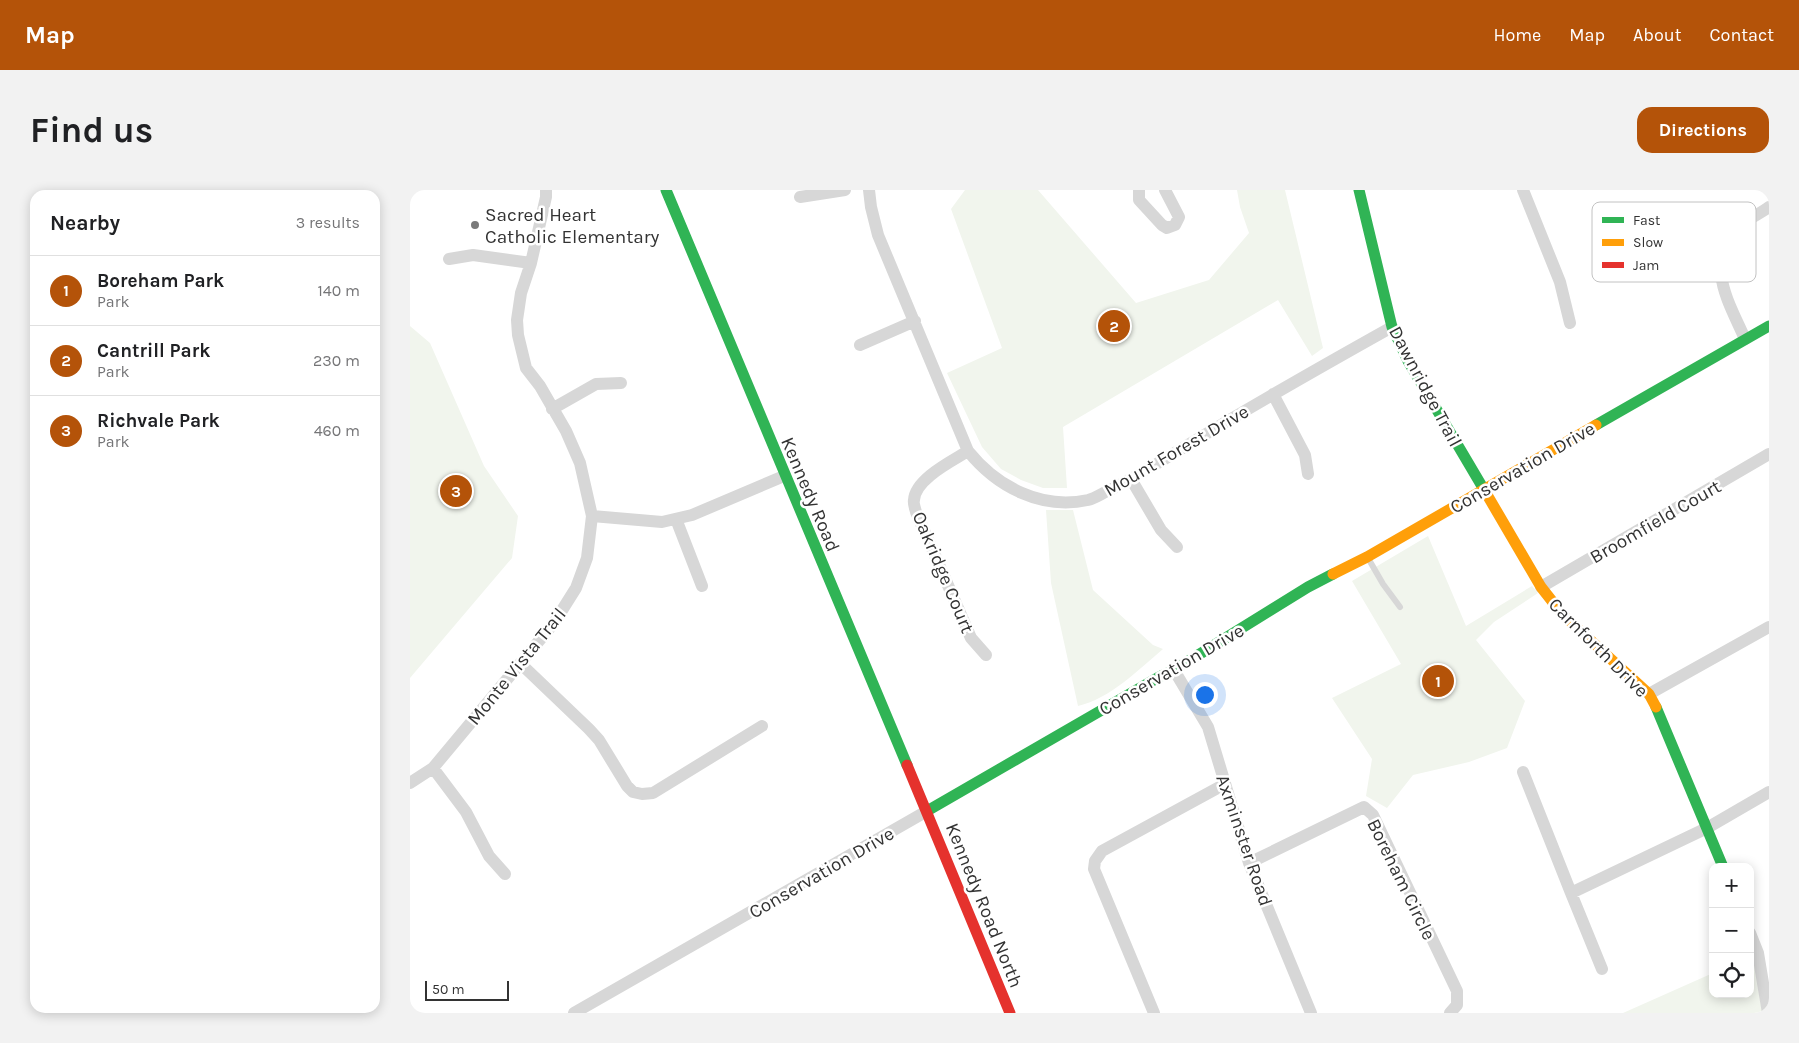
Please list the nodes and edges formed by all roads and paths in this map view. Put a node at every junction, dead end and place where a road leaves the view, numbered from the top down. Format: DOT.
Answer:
graph roads {
  1 [pos="546,190"];
  2 [pos="666,190"];
  3 [pos="845,190"];
  4 [pos="869,190"];
  5 [pos="1139,190"];
  6 [pos="1165,190"];
  7 [pos="1359,190"];
  8 [pos="1523,190"];
  9 [pos="800,197"];
  10 [pos="1769,207"];
  11 [pos="1756,216"];
  12 [pos="449,259"];
  13 [pos="531,263"];
  14 [pos="1722,282"];
  15 [pos="915,321"];
  16 [pos="1570,323"];
  17 [pos="1769,326"];
  18 [pos="1392,327"];
  19 [pos="1745,339"];
  20 [pos="860,345"];
  21 [pos="621,383"];
  22 [pos="1273,394"];
  23 [pos="552,409"];
  24 [pos="968,451"];
  25 [pos="1769,454"];
  26 [pos="1308,474"];
  27 [pos="784,476"];
  28 [pos="1132,479"];
  29 [pos="1483,489"];
  30 [pos="592,516"];
  31 [pos="676,519"];
  32 [pos="1177,547"];
  33 [pos="1367,557"];
  34 [pos="702,586"];
  35 [pos="1541,587"];
  36 [pos="1400,607"];
  37 [pos="1769,627"];
  38 [pos="986,654"];
  39 [pos="521,664"];
  40 [pos="1174,670"];
  41 [pos="1649,694"];
  42 [pos="762,726"];
  43 [pos="433,768"];
  44 [pos="1523,772"];
  45 [pos="410,783"];
  46 [pos="1225,784"];
  47 [pos="1769,792"];
  48 [pos="927,811"];
  49 [pos="1707,828"];
  50 [pos="1249,863"];
  51 [pos="1721,863"];
  52 [pos="505,874"];
  53 [pos="1571,893"];
  54 [pos="1754,938"];
  55 [pos="1764,950"];
  56 [pos="1602,969"];
  57 [pos="574,1013"];
  58 [pos="1010,1013"];
  59 [pos="1154,1013"];
  60 [pos="1311,1013"];
  61 [pos="1450,1013"];
  62 [pos="1768,1013"];
  1 -- 13 [label="street, Monte Vista Trail"];
  2 -- 27 [label="street, Kennedy Road"];
  3 -- 9 [label="street"];
  4 -- 15 [label="street, Mount Forest Drive"];
  5 -- 6 [label="street"];
  7 -- 18 [label="street, Dawnridge Trail"];
  8 -- 16 [label="street"];
  10 -- 11 [label="street"];
  12 -- 13 [label="street"];
  13 -- 23 [label="street, Monte Vista Trail"];
  14 -- 19 [label="street"];
  15 -- 20 [label="street"];
  15 -- 24 [label="street, Mount Forest Drive"];
  17 -- 19 [label="street, Conservation Drive"];
  18 -- 22 [label="street, Mount Forest Drive"];
  18 -- 29 [label="street, Dawnridge Trail"];
  19 -- 29 [label="street, Conservation Drive"];
  21 -- 23 [label="street"];
  22 -- 26 [label="street"];
  22 -- 28 [label="street, Mount Forest Drive"];
  23 -- 30 [label="street, Monte Vista Trail"];
  24 -- 28 [label="street, Mount Forest Drive"];
  24 -- 38 [label="street, Oakridge Court"];
  25 -- 35 [label="street, Broomfield Court"];
  27 -- 31 [label="street"];
  27 -- 48 [label="street, Kennedy Road"];
  28 -- 32 [label="street"];
  29 -- 33 [label="street, Conservation Drive"];
  29 -- 35 [label="street, Carnforth Drive"];
  30 -- 31 [label="street"];
  30 -- 39 [label="street, Monte Vista Trail"];
  31 -- 34 [label="street"];
  33 -- 36 [label="lane"];
  33 -- 40 [label="street, Conservation Drive"];
  35 -- 41 [label="street, Carnforth Drive"];
  37 -- 41 [label="street"];
  39 -- 42 [label="street"];
  39 -- 43 [label="street, Monte Vista Trail"];
  40 -- 46 [label="street, Axminster Road"];
  40 -- 48 [label="street, Conservation Drive"];
  41 -- 49 [label="street, Carnforth Drive"];
  43 -- 45 [label="street, Monte Vista Trail"];
  43 -- 52 [label="street"];
  44 -- 53 [label="street"];
  46 -- 50 [label="street, Axminster Road"];
  46 -- 59 [label="street"];
  47 -- 49 [label="street"];
  48 -- 57 [label="street, Conservation Drive"];
  48 -- 58 [label="street, Kennedy Road North"];
  49 -- 51 [label="street, Carnforth Drive"];
  49 -- 53 [label="street"];
  50 -- 60 [label="street, Axminster Road"];
  50 -- 61 [label="street, Boreham Circle"];
  53 -- 56 [label="street"];
  54 -- 55 [label="street"];
  55 -- 62 [label="street"];
}
